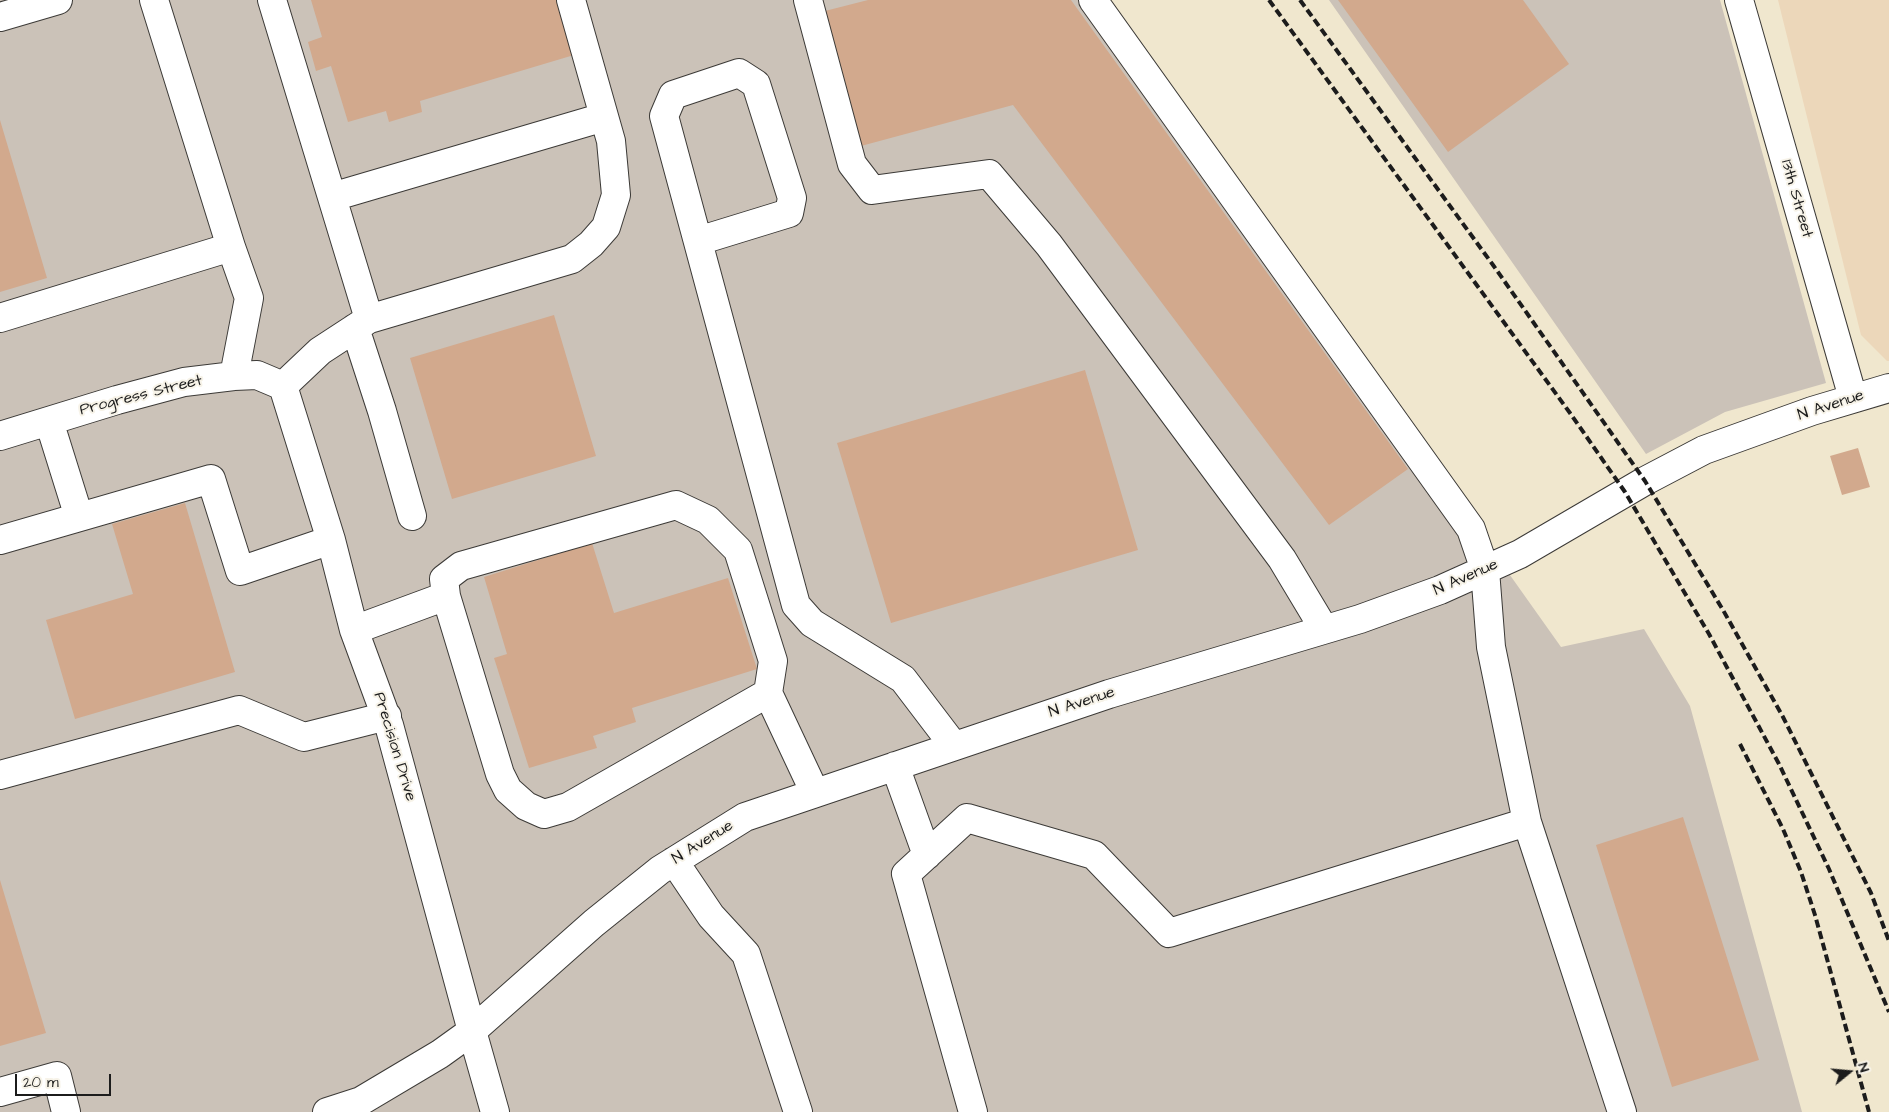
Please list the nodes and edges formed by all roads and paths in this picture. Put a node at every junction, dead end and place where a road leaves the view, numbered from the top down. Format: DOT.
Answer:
graph roads {
  1 [pos="58,0"];
  2 [pos="154,0"];
  3 [pos="272,0"];
  4 [pos="571,0"];
  5 [pos="808,0"];
  6 [pos="1093,0"];
  7 [pos="1740,0"];
  8 [pos="0,17"];
  9 [pos="604,117"];
  10 [pos="332,197"];
  11 [pos="698,241"];
  12 [pos="231,247"];
  13 [pos="0,318"];
  14 [pos="362,323"];
  15 [pos="234,376"];
  16 [pos="283,386"];
  17 [pos="1889,388"];
  18 [pos="1852,398"];
  19 [pos="49,421"];
  20 [pos="0,436"];
  21 [pos="412,516"];
  22 [pos="79,517"];
  23 [pos="0,540"];
  24 [pos="331,540"];
  25 [pos="1485,570"];
  26 [pos="446,596"];
  27 [pos="1324,629"];
  28 [pos="354,630"];
  29 [pos="768,693"];
  30 [pos="387,716"];
  31 [pos="954,746"];
  32 [pos="895,766"];
  33 [pos="0,775"];
  34 [pos="815,793"];
  35 [pos="1526,822"];
  36 [pos="927,855"];
  37 [pos="674,861"];
  38 [pos="472,1030"];
  39 [pos="0,1092"];
  40 [pos="66,1112"];
  41 [pos="327,1112"];
  42 [pos="495,1112"];
  43 [pos="798,1112"];
  44 [pos="973,1112"];
  45 [pos="1622,1112"];
  1 -- 8 [label="street"];
  2 -- 12 [label="street"];
  3 -- 10 [label="street"];
  4 -- 9 [label="street"];
  5 -- 27 [label="street"];
  6 -- 25 [label="street"];
  7 -- 18 [label="street, 13th Street"];
  9 -- 10 [label="street"];
  9 -- 14 [label="street"];
  10 -- 14 [label="street"];
  11 -- 11 [label="street"];
  11 -- 31 [label="street"];
  12 -- 13 [label="street"];
  12 -- 15 [label="street"];
  14 -- 16 [label="street"];
  14 -- 21 [label="street"];
  15 -- 16 [label="street, Progress Street"];
  15 -- 19 [label="street, Progress Street"];
  16 -- 24 [label="street, Precision Drive"];
  17 -- 18 [label="street, N Avenue"];
  18 -- 25 [label="street, N Avenue"];
  19 -- 20 [label="street, Progress Street"];
  19 -- 22 [label="street"];
  22 -- 23 [label="street"];
  22 -- 24 [label="street"];
  24 -- 28 [label="street, Precision Drive"];
  25 -- 27 [label="street, N Avenue"];
  25 -- 35 [label="street"];
  26 -- 28 [label="street"];
  26 -- 29 [label="street"];
  26 -- 29 [label="street"];
  27 -- 31 [label="street, N Avenue"];
  28 -- 30 [label="street, Precision Drive"];
  29 -- 34 [label="street"];
  30 -- 33 [label="street"];
  30 -- 38 [label="street, Precision Drive"];
  31 -- 32 [label="street, N Avenue"];
  32 -- 34 [label="street, N Avenue"];
  32 -- 36 [label="street"];
  34 -- 37 [label="street, N Avenue"];
  35 -- 36 [label="street"];
  35 -- 45 [label="street"];
  36 -- 44 [label="street"];
  37 -- 38 [label="street, N Avenue"];
  37 -- 43 [label="street"];
  38 -- 41 [label="street, N Avenue"];
  38 -- 42 [label="street, Precision Drive"];
  39 -- 40 [label="street"];
}
